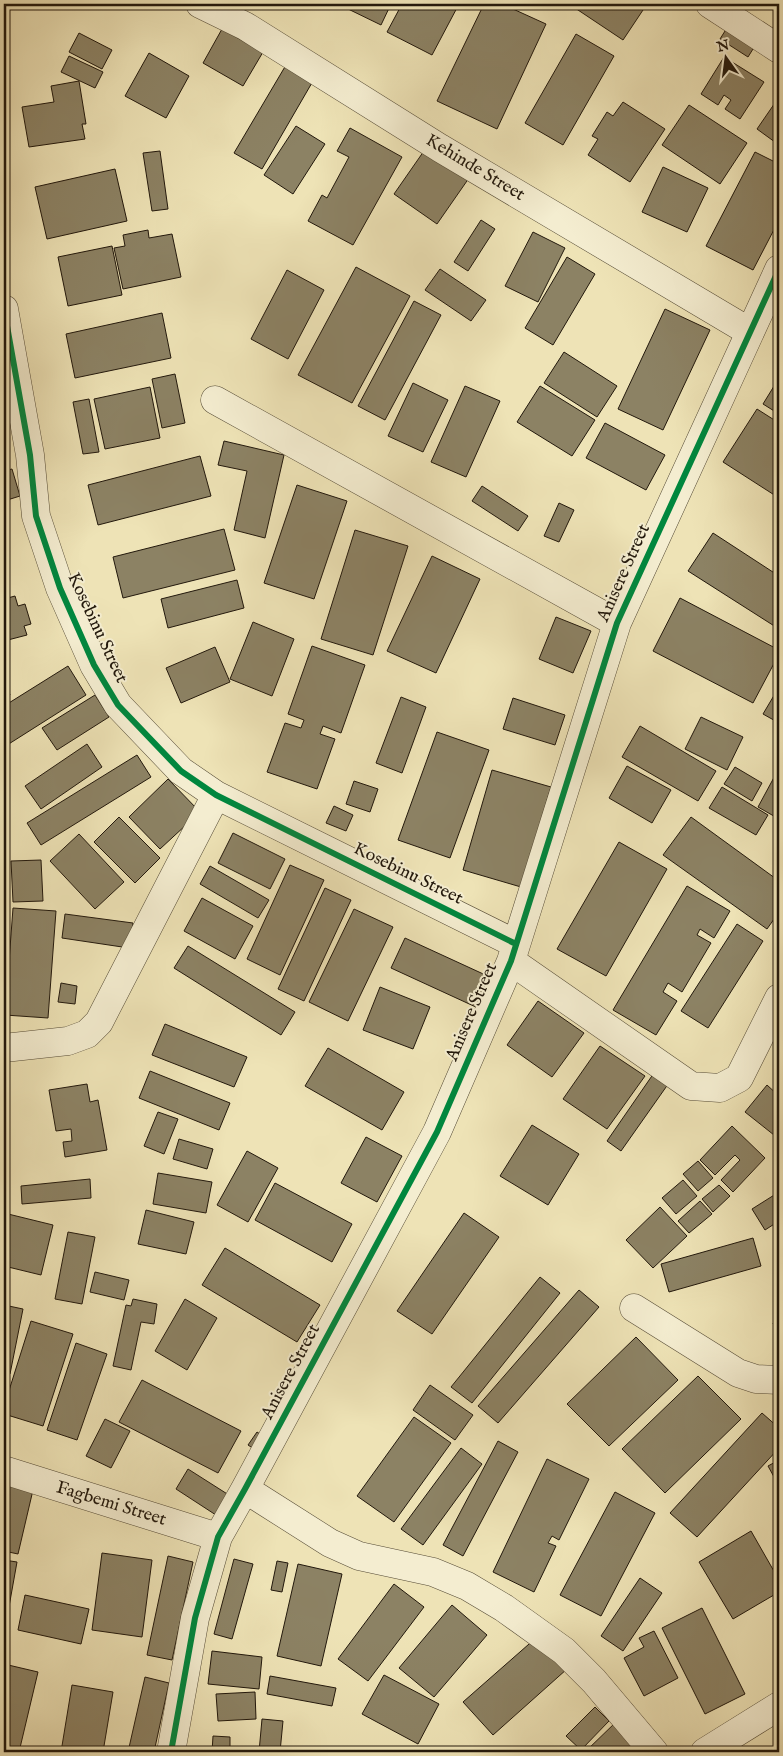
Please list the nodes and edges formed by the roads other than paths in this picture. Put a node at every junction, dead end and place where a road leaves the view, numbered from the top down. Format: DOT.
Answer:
graph roads {
  1 [pos="200,4"];
  2 [pos="710,4"];
  3 [pos="779,49"];
  4 [pos="779,270"];
  5 [pos="4,309"];
  6 [pos="750,332"];
  7 [pos="215,400"];
  8 [pos="617,623"];
  9 [pos="216,794"];
  10 [pos="513,952"];
  11 [pos="779,998"];
  12 [pos="4,1048"];
  13 [pos="634,1308"];
  14 [pos="779,1380"];
  15 [pos="4,1470"];
  16 [pos="245,1490"];
  17 [pos="218,1537"];
  18 [pos="779,1706"];
  19 [pos="171,1752"];
  20 [pos="654,1752"];
  21 [pos="705,1752"];
  1 -- 6 [label="street, Kehinde Street"];
  2 -- 3 [label="street"];
  4 -- 6 [label="street, Anisere Street"];
  5 -- 9 [label="street, Kosebinu Street"];
  6 -- 8 [label="street, Anisere Street"];
  7 -- 8 [label="street"];
  8 -- 10 [label="street, Anisere Street"];
  9 -- 10 [label="street, Kosebinu Street"];
  9 -- 12 [label="street"];
  10 -- 11 [label="street, Kosebinu Street"];
  10 -- 16 [label="street, Anisere Street"];
  13 -- 14 [label="street"];
  15 -- 17 [label="street, Fagbemi Street"];
  16 -- 17 [label="street, Anisere Street"];
  16 -- 20 [label="street"];
  17 -- 19 [label="street, Anisere Street"];
  18 -- 21 [label="street"];
}
